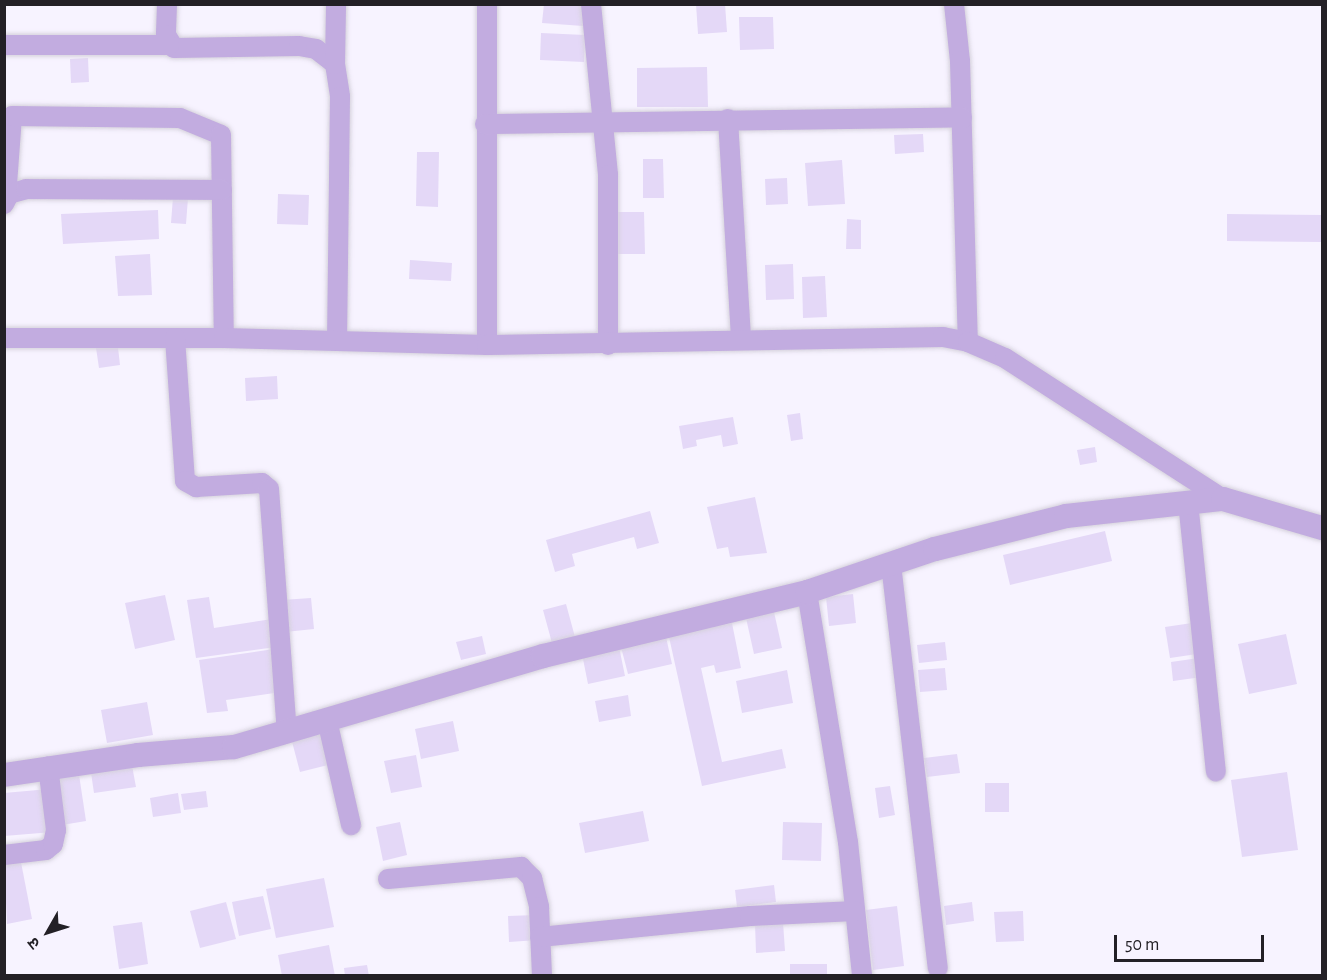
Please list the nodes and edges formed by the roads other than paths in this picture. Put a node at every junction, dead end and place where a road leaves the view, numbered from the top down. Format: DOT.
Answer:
graph roads {
  1 [pos="167,4"];
  2 [pos="336,4"];
  3 [pos="487,4"];
  4 [pos="591,4"];
  5 [pos="954,4"];
  6 [pos="4,45"];
  7 [pos="169,45"];
  8 [pos="335,64"];
  9 [pos="962,117"];
  10 [pos="728,119"];
  11 [pos="485,123"];
  12 [pos="605,123"];
  13 [pos="222,190"];
  14 [pos="5,201"];
  15 [pos="4,338"];
  16 [pos="175,338"];
  17 [pos="224,338"];
  18 [pos="741,338"];
  19 [pos="337,340"];
  20 [pos="968,342"];
  21 [pos="487,345"];
  22 [pos="608,345"];
  23 [pos="1223,499"];
  24 [pos="1188,502"];
  25 [pos="1323,528"];
  26 [pos="891,564"];
  27 [pos="807,592"];
  28 [pos="327,720"];
  29 [pos="287,732"];
  30 [pos="48,767"];
  31 [pos="1216,772"];
  32 [pos="4,775"];
  33 [pos="351,825"];
  34 [pos="4,855"];
  35 [pos="388,879"];
  36 [pos="855,911"];
  37 [pos="540,937"];
  38 [pos="938,968"];
  39 [pos="542,975"];
  40 [pos="862,975"];
  1 -- 7 [label="street"];
  2 -- 8 [label="street"];
  3 -- 11 [label="street"];
  4 -- 12 [label="street"];
  5 -- 9 [label="street"];
  6 -- 7 [label="street"];
  7 -- 8 [label="street"];
  8 -- 19 [label="street"];
  9 -- 10 [label="street"];
  9 -- 20 [label="street"];
  10 -- 12 [label="street"];
  10 -- 18 [label="street"];
  11 -- 12 [label="street"];
  11 -- 21 [label="street"];
  12 -- 22 [label="street"];
  13 -- 14 [label="street"];
  13 -- 14 [label="street"];
  13 -- 17 [label="street"];
  15 -- 16 [label="street"];
  16 -- 17 [label="street"];
  16 -- 29 [label="street"];
  17 -- 19 [label="street"];
  18 -- 20 [label="street"];
  18 -- 22 [label="street"];
  19 -- 21 [label="street"];
  20 -- 23 [label="street"];
  21 -- 22 [label="street"];
  23 -- 24 [label="street"];
  23 -- 25 [label="street"];
  24 -- 26 [label="street"];
  24 -- 31 [label="street"];
  26 -- 27 [label="street"];
  26 -- 38 [label="street"];
  27 -- 28 [label="street"];
  27 -- 36 [label="street"];
  28 -- 29 [label="street"];
  28 -- 33 [label="street"];
  29 -- 30 [label="street"];
  30 -- 32 [label="street"];
  30 -- 34 [label="street"];
  35 -- 37 [label="street"];
  36 -- 37 [label="street"];
  36 -- 40 [label="street"];
  37 -- 39 [label="street"];
}
